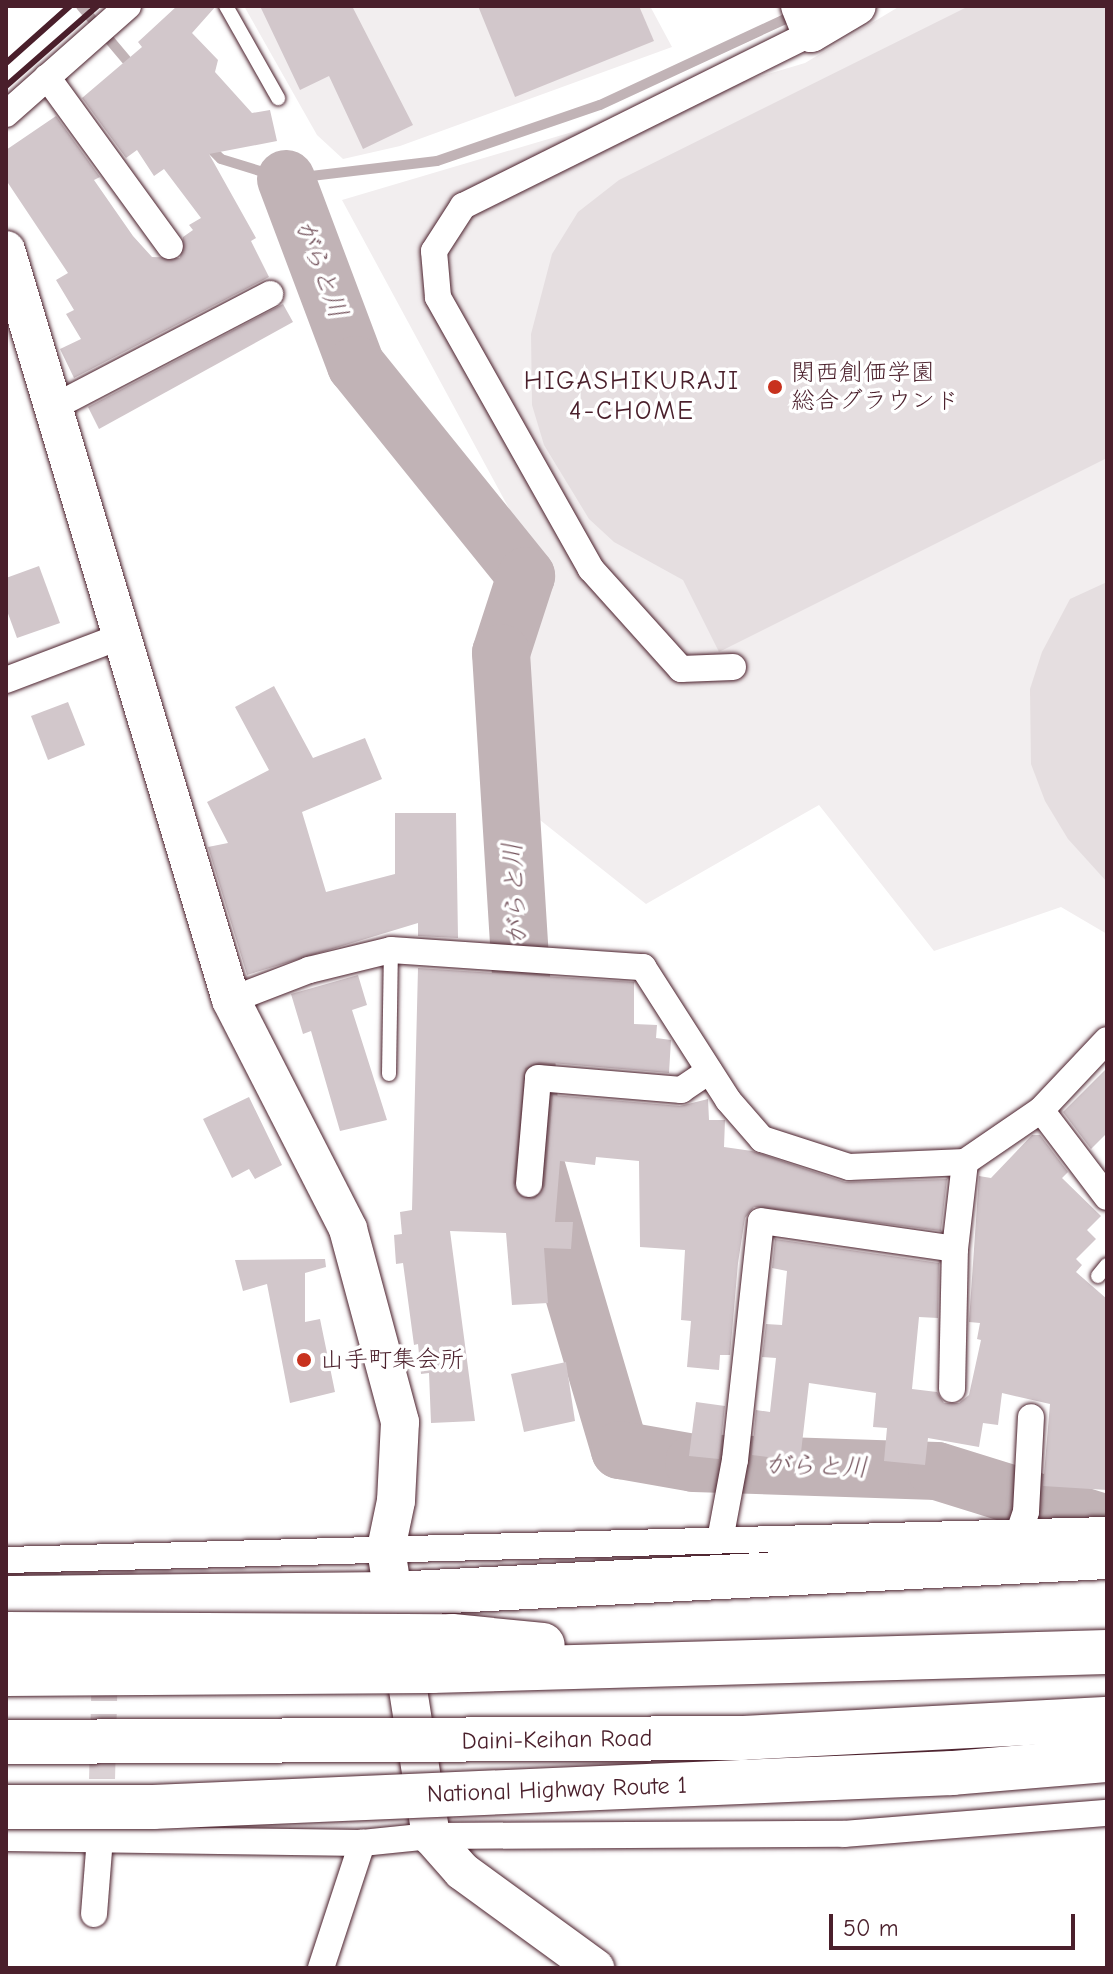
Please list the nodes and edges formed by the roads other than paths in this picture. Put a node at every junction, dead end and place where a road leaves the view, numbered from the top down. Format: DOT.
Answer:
graph roads {
  1 [pos="128,6"];
  2 [pos="226,6"];
  3 [pos="857,6"];
  4 [pos="805,20"];
  5 [pos="47,77"];
  6 [pos="278,98"];
  7 [pos="6,114"];
  8 [pos="170,246"];
  9 [pos="6,250"];
  10 [pos="270,294"];
  11 [pos="54,407"];
  12 [pos="122,636"];
  13 [pos="733,667"];
  14 [pos="6,680"];
  15 [pos="391,950"];
  16 [pos="231,1000"];
  17 [pos="1107,1040"];
  18 [pos="709,1071"];
  19 [pos="389,1074"];
  20 [pos="1041,1110"];
  21 [pos="965,1162"];
  22 [pos="529,1184"];
  23 [pos="1107,1197"];
  24 [pos="955,1249"];
  25 [pos="952,1389"];
  26 [pos="1031,1417"];
  27 [pos="1107,1530"];
  28 [pos="720,1540"];
  29 [pos="1030,1548"];
  30 [pos="386,1549"];
  31 [pos="1107,1557"];
  32 [pos="6,1560"];
  33 [pos="393,1594"];
  34 [pos="6,1598"];
  35 [pos="6,1634"];
  36 [pos="1107,1652"];
  37 [pos="742,1664"];
  38 [pos="6,1674"];
  39 [pos="1107,1719"];
  40 [pos="439,1741"];
  41 [pos="6,1742"];
  42 [pos="1107,1760"];
  43 [pos="6,1776"];
  44 [pos="6,1807"];
  45 [pos="1107,1813"];
  46 [pos="431,1836"];
  47 [pos="6,1838"];
  48 [pos="100,1838"];
  49 [pos="362,1843"];
  50 [pos="94,1914"];
  51 [pos="321,1968"];
  52 [pos="595,1968"];
  1 -- 5 [label="street"];
  2 -- 6 [label="lane"];
  3 -- 4 [label="street"];
  4 -- 13 [label="street"];
  5 -- 7 [label="street"];
  5 -- 8 [label="street"];
  9 -- 11 [label="street"];
  10 -- 11 [label="street"];
  11 -- 12 [label="street"];
  12 -- 14 [label="street"];
  12 -- 16 [label="street"];
  15 -- 16 [label="street"];
  15 -- 18 [label="street"];
  15 -- 19 [label="lane"];
  16 -- 30 [label="street"];
  17 -- 20 [label="street"];
  18 -- 21 [label="street"];
  18 -- 22 [label="street"];
  20 -- 21 [label="street"];
  20 -- 23 [label="street"];
  21 -- 24 [label="street"];
  24 -- 25 [label="street"];
  24 -- 28 [label="street"];
  26 -- 29 [label="street"];
  27 -- 29 [label="street"];
  28 -- 29 [label="street"];
  28 -- 30 [label="street"];
  29 -- 31 [label="highway"];
  29 -- 33 [label="highway"];
  30 -- 32 [label="street"];
  30 -- 33 [label="street"];
  33 -- 34 [label="highway"];
  33 -- 46 [label="street"];
  35 -- 37 [label="highway, bridge"];
  36 -- 37 [label="highway, bridge"];
  37 -- 38 [label="highway, bridge"];
  39 -- 40 [label="highway, Daini-Keihan Road, bridge"];
  40 -- 41 [label="highway, Daini-Keihan Road, bridge"];
  40 -- 43 [label="highway, bridge"];
  42 -- 44 [label="highway, National Highway Route 1, bridge"];
  45 -- 46 [label="street"];
  46 -- 49 [label="street"];
  46 -- 52 [label="street"];
  47 -- 48 [label="street"];
  48 -- 49 [label="street"];
  48 -- 50 [label="street"];
  49 -- 51 [label="street"];
}
